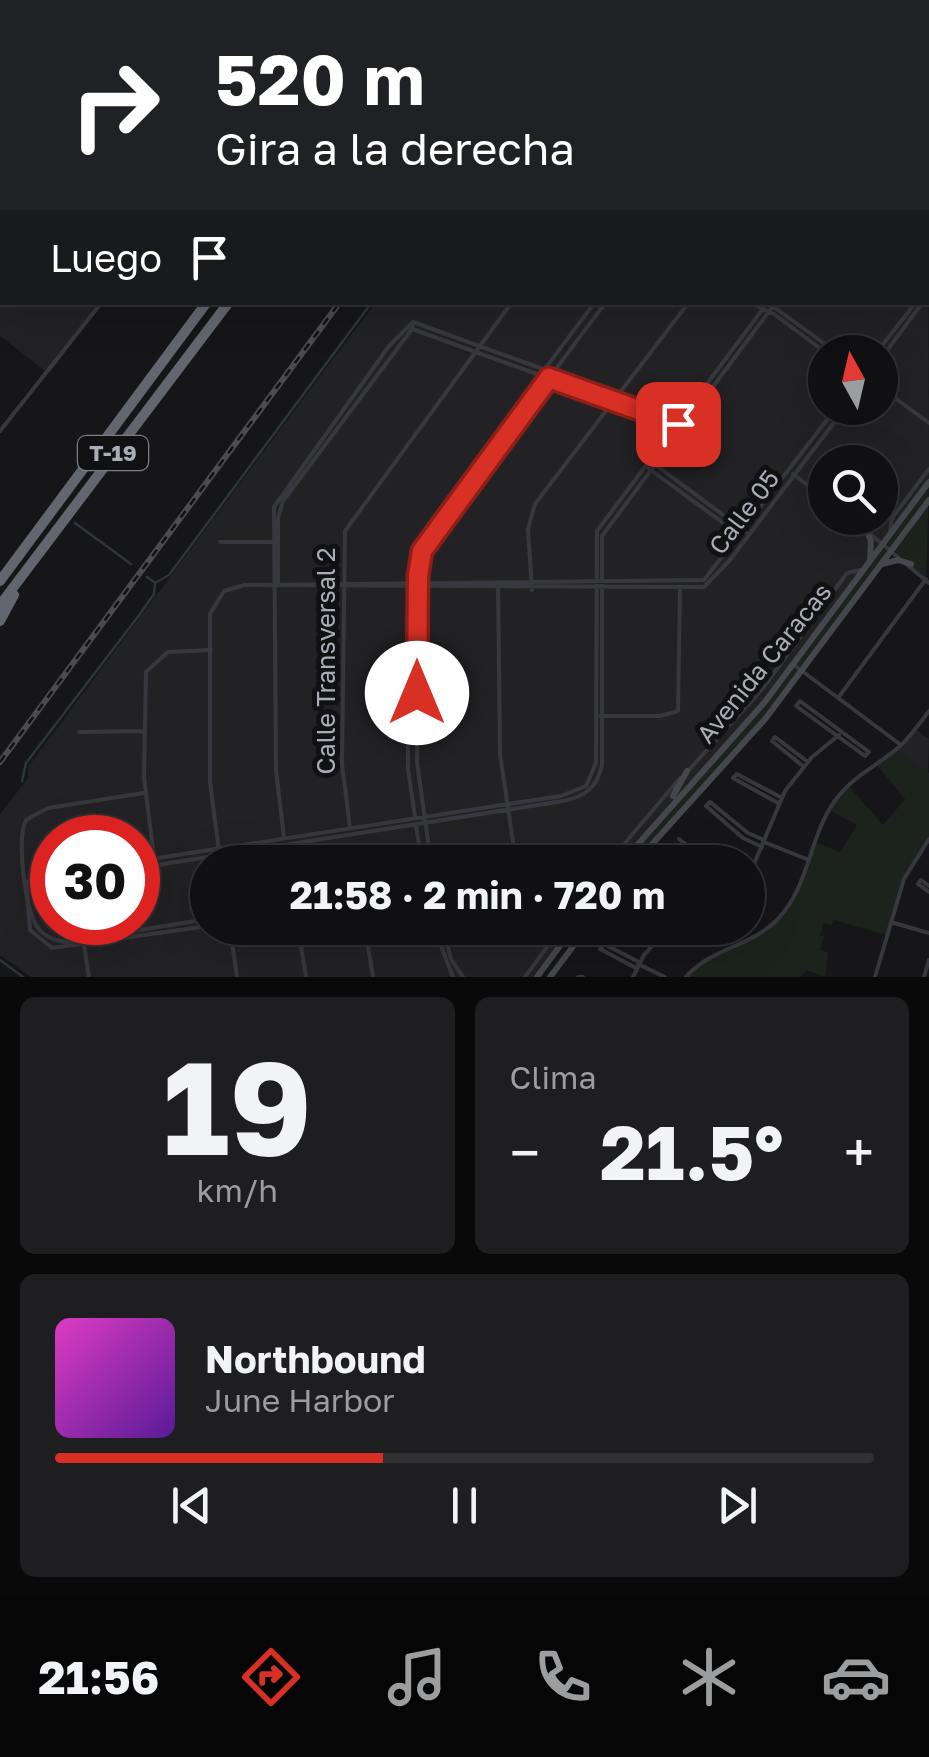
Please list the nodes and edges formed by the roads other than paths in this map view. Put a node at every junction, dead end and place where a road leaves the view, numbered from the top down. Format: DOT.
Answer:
graph roads {
  1 [pos="100,305"];
  2 [pos="205,305"];
  3 [pos="227,305"];
  4 [pos="510,305"];
  5 [pos="593,305"];
  6 [pos="604,305"];
  7 [pos="687,305"];
  8 [pos="769,305"];
  9 [pos="914,305"];
  10 [pos="922,305"];
  11 [pos="413,322"];
  12 [pos="412,330"];
  13 [pos="812,335"];
  14 [pos="890,335"];
  15 [pos="898,336"];
  16 [pos="808,338"];
  17 [pos="389,346"];
  18 [pos="480,346"];
  19 [pos="395,350"];
  20 [pos="476,352"];
  21 [pos="545,370"];
  22 [pos="553,372"];
  23 [pos="541,375"];
  24 [pos="549,378"];
  25 [pos="617,395"];
  26 [pos="898,400"];
  27 [pos="612,401"];
  28 [pos="683,421"];
  29 [pos="929,423"];
  30 [pos="824,425"];
  31 [pos="831,425"];
  32 [pos="331,430"];
  33 [pos="0,431"];
  34 [pos="650,465"];
  35 [pos="929,469"];
  36 [pos="792,473"];
  37 [pos="929,482"];
  38 [pos="808,485"];
  39 [pos="929,500"];
  40 [pos="898,510"];
  41 [pos="898,523"];
  42 [pos="868,535"];
  43 [pos="875,535"];
  44 [pos="889,535"];
  45 [pos="745,536"];
  46 [pos="420,538"];
  47 [pos="220,542"];
  48 [pos="275,542"];
  49 [pos="427,542"];
  50 [pos="884,542"];
  51 [pos="415,546"];
  52 [pos="893,549"];
  53 [pos="422,551"];
  54 [pos="911,564"];
  55 [pos="881,565"];
  56 [pos="866,567"];
  57 [pos="23,574"];
  58 [pos="0,581"];
  59 [pos="532,581"];
  60 [pos="927,581"];
  61 [pos="498,582"];
  62 [pos="702,584"];
  63 [pos="344,585"];
  64 [pos="409,585"];
  65 [pos="418,585"];
  66 [pos="276,586"];
  67 [pos="638,586"];
  68 [pos="599,587"];
  69 [pos="499,589"];
  70 [pos="680,589"];
  71 [pos="532,590"];
  72 [pos="0,606"];
  73 [pos="0,621"];
  74 [pos="211,650"];
  75 [pos="794,665"];
  76 [pos="802,672"];
  77 [pos="838,698"];
  78 [pos="929,711"];
  79 [pos="599,716"];
  80 [pos="748,723"];
  81 [pos="144,731"];
  82 [pos="79,732"];
  83 [pos="408,734"];
  84 [pos="416,734"];
  85 [pos="841,734"];
  86 [pos="720,738"];
  87 [pos="901,744"];
  88 [pos="408,756"];
  89 [pos="417,756"];
  90 [pos="806,764"];
  91 [pos="688,771"];
  92 [pos="144,793"];
  93 [pos="780,800"];
  94 [pos="507,807"];
  95 [pos="148,815"];
  96 [pos="661,815"];
  97 [pos="424,820"];
  98 [pos="416,821"];
  99 [pos="350,831"];
  100 [pos="680,839"];
  101 [pos="929,840"];
  102 [pos="285,842"];
  103 [pos="764,843"];
  104 [pos="218,845"];
  105 [pos="261,845"];
  106 [pos="420,845"];
  107 [pos="428,845"];
  108 [pos="513,845"];
  109 [pos="624,845"];
  110 [pos="636,845"];
  111 [pos="651,845"];
  112 [pos="687,845"];
  113 [pos="926,848"];
  114 [pos="190,857"];
  115 [pos="809,860"];
  116 [pos="160,861"];
  117 [pos="30,881"];
  118 [pos="26,882"];
  119 [pos="30,919"];
  120 [pos="890,922"];
  121 [pos="190,926"];
  122 [pos="160,930"];
  123 [pos="929,933"];
  124 [pos="46,945"];
  125 [pos="93,945"];
  126 [pos="232,945"];
  127 [pos="301,945"];
  128 [pos="368,945"];
  129 [pos="440,945"];
  130 [pos="448,945"];
  131 [pos="549,945"];
  132 [pos="561,945"];
  133 [pos="574,945"];
  134 [pos="653,945"];
  135 [pos="84,947"];
  136 [pos="929,961"];
  137 [pos="638,964"];
  138 [pos="454,966"];
  139 [pos="448,971"];
  140 [pos="89,977"];
  141 [pos="237,977"];
  142 [pos="306,977"];
  143 [pos="373,977"];
  144 [pos="444,977"];
  145 [pos="453,977"];
  146 [pos="463,977"];
  147 [pos="525,977"];
  148 [pos="537,977"];
  149 [pos="550,977"];
  150 [pos="633,977"];
  151 [pos="666,977"];
  152 [pos="686,977"];
  153 [pos="875,977"];
  154 [pos="924,977"];
  1 -- 33 [label="street"];
  2 -- 58 [label="highway, T-19"];
  3 -- 57 [label="highway, T-19"];
  4 -- 18 [label="street, Calle Transversal 2"];
  5 -- 21 [label="street"];
  6 -- 22 [label="street"];
  7 -- 25 [label="street"];
  8 -- 13 [label="street"];
  8 -- 16 [label="street"];
  8 -- 28 [label="street"];
  9 -- 14 [label="street"];
  10 -- 15 [label="street"];
  11 -- 12 [label="street"];
  11 -- 17 [label="street"];
  11 -- 18 [label="street"];
  12 -- 19 [label="street"];
  12 -- 20 [label="street"];
  17 -- 19 [label="street"];
  17 -- 32 [label="street"];
  18 -- 20 [label="street, Calle Transversal 2"];
  18 -- 21 [label="street"];
  19 -- 32 [label="street"];
  20 -- 23 [label="street"];
  20 -- 63 [label="street, Calle Transversal 2"];
  21 -- 22 [label="street"];
  21 -- 23 [label="street"];
  22 -- 24 [label="street"];
  22 -- 25 [label="street"];
  23 -- 24 [label="street"];
  23 -- 46 [label="street"];
  24 -- 27 [label="street"];
  24 -- 49 [label="street"];
  25 -- 27 [label="street"];
  25 -- 28 [label="street"];
  26 -- 29 [label="street"];
  27 -- 28 [label="street"];
  27 -- 59 [label="street"];
  28 -- 34 [label="street"];
  28 -- 34 [label="street"];
  30 -- 36 [label="street, Calle 05"];
  31 -- 36 [label="street, Calle 05"];
  32 -- 48 [label="street"];
  34 -- 45 [label="street"];
  34 -- 68 [label="street"];
  35 -- 40 [label="street"];
  36 -- 38 [label="street"];
  36 -- 45 [label="street, Calle 05"];
  37 -- 41 [label="street, Avenida Caracas"];
  39 -- 52 [label="street, Avenida Caracas"];
  42 -- 56 [label="street"];
  43 -- 50 [label="street"];
  44 -- 50 [label="street, Avenida Caracas"];
  45 -- 62 [label="street, Calle 05"];
  46 -- 49 [label="street"];
  46 -- 51 [label="street"];
  47 -- 48 [label="street"];
  48 -- 66 [label="street"];
  49 -- 53 [label="street"];
  50 -- 52 [label="street"];
  50 -- 56 [label="street, Avenida Caracas"];
  51 -- 53 [label="street"];
  51 -- 64 [label="street"];
  52 -- 54 [label="street"];
  52 -- 55 [label="street, Avenida Caracas"];
  53 -- 65 [label="street"];
  54 -- 55 [label="street"];
  54 -- 60 [label="street"];
  55 -- 76 [label="street, Avenida Caracas"];
  56 -- 75 [label="street, Avenida Caracas"];
  56 -- 86 [label="street"];
  57 -- 72 [label="highway, T-19"];
  57 -- 73 [label="highway"];
  59 -- 61 [label="street"];
  59 -- 68 [label="street"];
  59 -- 71 [label="street"];
  60 -- 77 [label="street"];
  61 -- 65 [label="street"];
  61 -- 69 [label="street"];
  62 -- 67 [label="street"];
  62 -- 70 [label="street"];
  63 -- 64 [label="street"];
  63 -- 66 [label="street"];
  63 -- 99 [label="street, Calle Transversal 2"];
  64 -- 65 [label="street"];
  64 -- 83 [label="street"];
  65 -- 69 [label="street"];
  65 -- 84 [label="street"];
  66 -- 74 [label="street"];
  66 -- 102 [label="street"];
  67 -- 68 [label="street"];
  67 -- 70 [label="street"];
  68 -- 71 [label="street"];
  68 -- 79 [label="street"];
  69 -- 71 [label="street"];
  69 -- 94 [label="street"];
  70 -- 79 [label="street"];
  74 -- 81 [label="street"];
  74 -- 104 [label="street"];
  75 -- 76 [label="street"];
  75 -- 80 [label="street, Avenida Caracas"];
  76 -- 77 [label="street"];
  76 -- 111 [label="street, Avenida Caracas"];
  77 -- 87 [label="street"];
  78 -- 87 [label="street"];
  79 -- 94 [label="street"];
  80 -- 86 [label="street"];
  80 -- 96 [label="street, Avenida Caracas"];
  81 -- 82 [label="street"];
  81 -- 92 [label="street"];
  83 -- 84 [label="street"];
  83 -- 88 [label="street"];
  84 -- 89 [label="street"];
  85 -- 85 [label="street"];
  85 -- 85 [label="street"];
  85 -- 90 [label="street"];
  86 -- 91 [label="street"];
  87 -- 115 [label="street"];
  88 -- 89 [label="street"];
  88 -- 98 [label="street"];
  89 -- 97 [label="street"];
  90 -- 90 [label="street"];
  90 -- 93 [label="street"];
  91 -- 96 [label="street"];
  91 -- 109 [label="street"];
  92 -- 95 [label="street"];
  92 -- 118 [label="street"];
  93 -- 93 [label="street"];
  93 -- 103 [label="street"];
  94 -- 97 [label="street"];
  94 -- 108 [label="street"];
  96 -- 110 [label="street, Avenida Caracas"];
  97 -- 98 [label="street"];
  97 -- 107 [label="street"];
  98 -- 99 [label="street"];
  98 -- 106 [label="street"];
  99 -- 102 [label="street"];
  100 -- 112 [label="street"];
  101 -- 113 [label="street"];
  102 -- 105 [label="street"];
  103 -- 103 [label="street"];
  103 -- 115 [label="street"];
  113 -- 120 [label="street"];
  114 -- 116 [label="street"];
  115 -- 152 [label="street"];
  117 -- 118 [label="street"];
  118 -- 119 [label="street"];
  120 -- 123 [label="street"];
  120 -- 153 [label="street"];
  121 -- 122 [label="street"];
  124 -- 135 [label="street"];
  125 -- 135 [label="street"];
  126 -- 141 [label="street"];
  127 -- 142 [label="street"];
  128 -- 143 [label="street"];
  129 -- 139 [label="street"];
  130 -- 138 [label="street"];
  131 -- 147 [label="street"];
  132 -- 148 [label="street"];
  133 -- 149 [label="street"];
  134 -- 137 [label="street"];
  135 -- 140 [label="street"];
  136 -- 154 [label="street"];
  137 -- 137 [label="street"];
  137 -- 150 [label="street"];
  137 -- 151 [label="street"];
  138 -- 139 [label="street"];
  138 -- 146 [label="street"];
  139 -- 144 [label="street"];
  139 -- 145 [label="street"];
}
